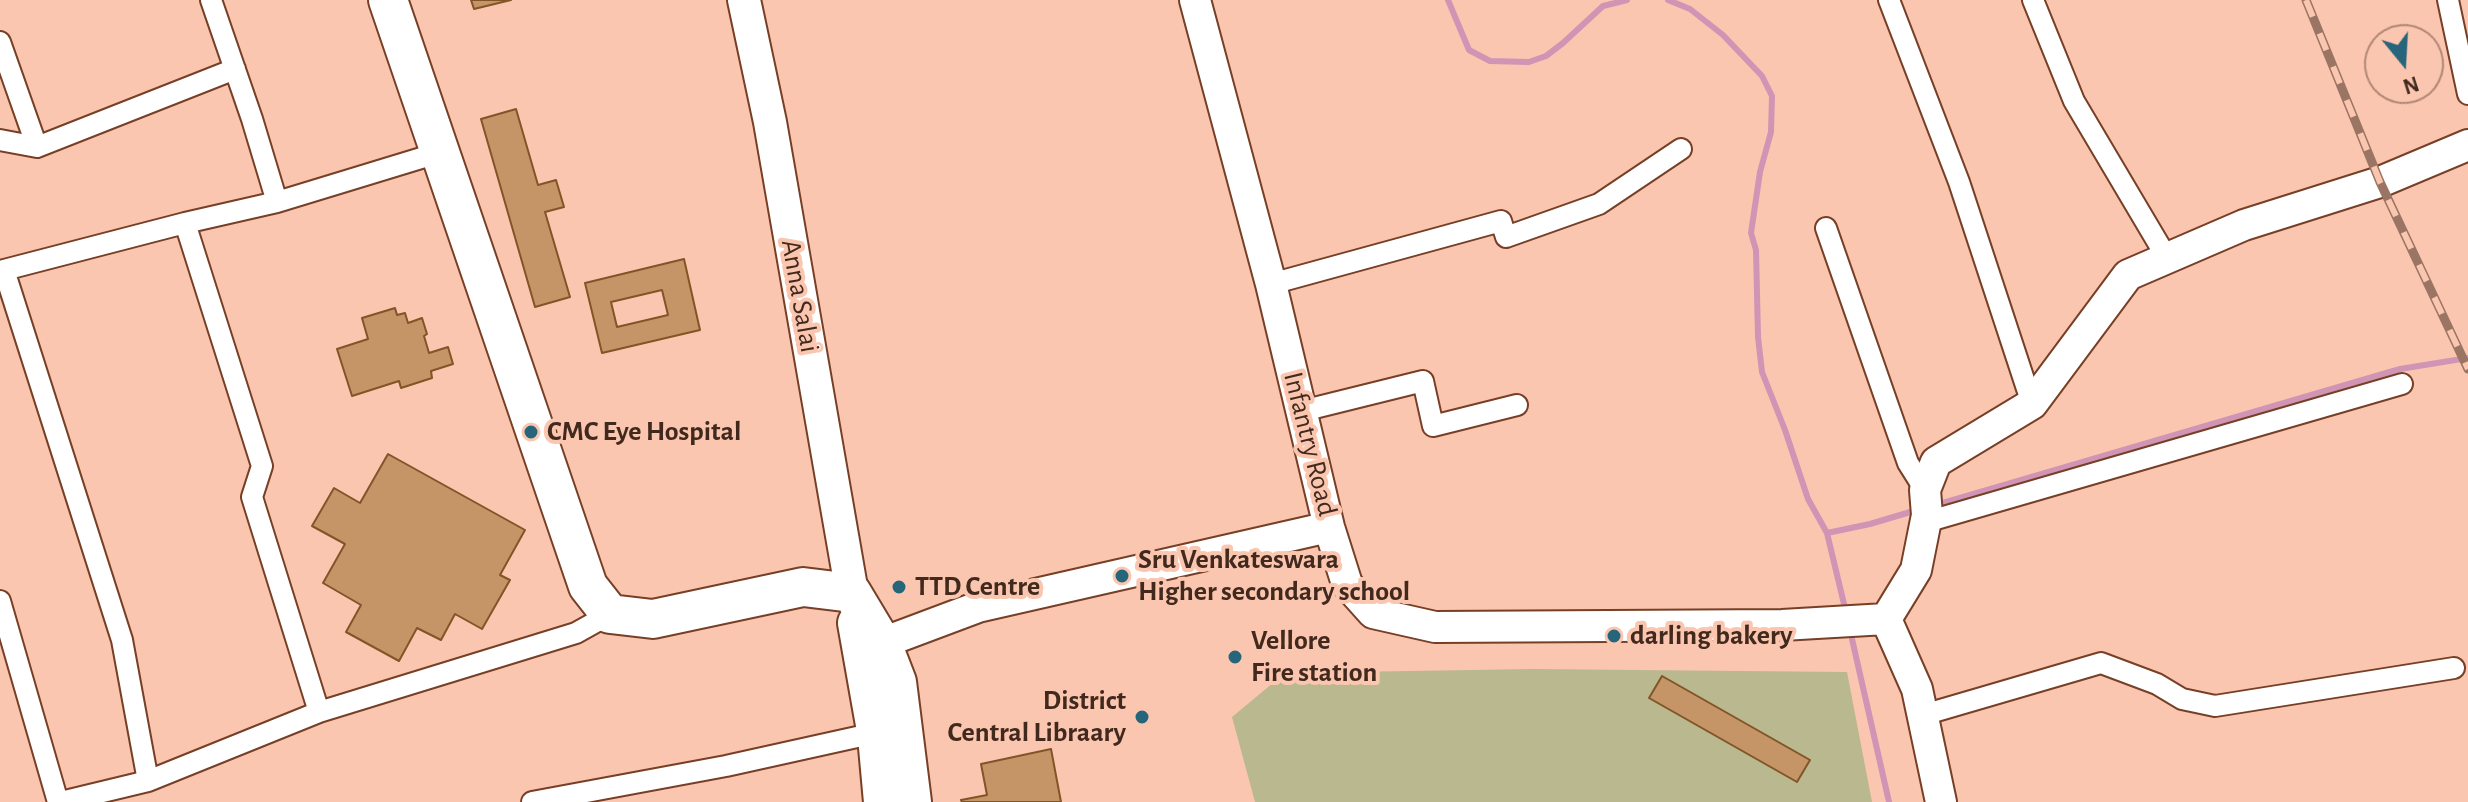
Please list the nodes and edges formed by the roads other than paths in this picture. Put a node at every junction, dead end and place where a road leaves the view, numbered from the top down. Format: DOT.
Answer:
graph roads {
  1 [pos="211,0"];
  2 [pos="388,0"];
  3 [pos="744,0"];
  4 [pos="1195,0"];
  5 [pos="1889,0"];
  6 [pos="2033,0"];
  7 [pos="2448,0"];
  8 [pos="0,42"];
  9 [pos="235,69"];
  10 [pos="2468,94"];
  11 [pos="0,140"];
  12 [pos="2468,145"];
  13 [pos="37,147"];
  14 [pos="1681,149"];
  15 [pos="441,152"];
  16 [pos="277,202"];
  17 [pos="185,223"];
  18 [pos="1826,228"];
  19 [pos="2167,258"];
  20 [pos="2,271"];
  21 [pos="1271,284"];
  22 [pos="2402,384"];
  23 [pos="2032,404"];
  24 [pos="1517,405"];
  25 [pos="1302,411"];
  26 [pos="1925,490"];
  27 [pos="1926,522"];
  28 [pos="1329,527"];
  29 [pos="852,593"];
  30 [pos="0,601"];
  31 [pos="610,614"];
  32 [pos="1886,619"];
  33 [pos="882,643"];
  34 [pos="2454,668"];
  35 [pos="319,712"];
  36 [pos="1923,715"];
  37 [pos="877,736"];
  38 [pos="148,781"];
  39 [pos="59,802"];
  40 [pos="532,802"];
  41 [pos="883,802"];
  42 [pos="912,802"];
  43 [pos="1941,802"];
  1 -- 9 [label="street"];
  2 -- 15 [label="highway"];
  3 -- 29 [label="main road, Anna Salai"];
  4 -- 21 [label="main road, Infantry Road"];
  5 -- 23 [label="street"];
  6 -- 19 [label="street"];
  7 -- 10 [label="street"];
  8 -- 13 [label="street"];
  9 -- 13 [label="street"];
  9 -- 16 [label="street"];
  11 -- 13 [label="street"];
  12 -- 19 [label="main road"];
  14 -- 21 [label="street"];
  15 -- 16 [label="street"];
  15 -- 31 [label="highway"];
  16 -- 17 [label="street"];
  17 -- 20 [label="street"];
  17 -- 35 [label="street"];
  18 -- 26 [label="street"];
  19 -- 23 [label="main road"];
  20 -- 38 [label="street"];
  21 -- 25 [label="main road, Infantry Road"];
  22 -- 27 [label="street"];
  23 -- 26 [label="main road"];
  24 -- 25 [label="street"];
  25 -- 28 [label="main road, Infantry Road"];
  26 -- 27 [label="main road"];
  27 -- 32 [label="main road"];
  28 -- 32 [label="main road, Infantry Road"];
  28 -- 33 [label="main road"];
  29 -- 31 [label="highway"];
  29 -- 33 [label="highway, Anna Salai"];
  29 -- 37 [label="highway, Anna Salai"];
  30 -- 39 [label="street"];
  31 -- 35 [label="street"];
  32 -- 36 [label="main road"];
  33 -- 42 [label="highway, Anna Salai"];
  34 -- 36 [label="street"];
  35 -- 38 [label="street"];
  36 -- 43 [label="main road"];
  37 -- 40 [label="street"];
  37 -- 41 [label="highway, Anna Salai"];
  38 -- 39 [label="street"];
}
